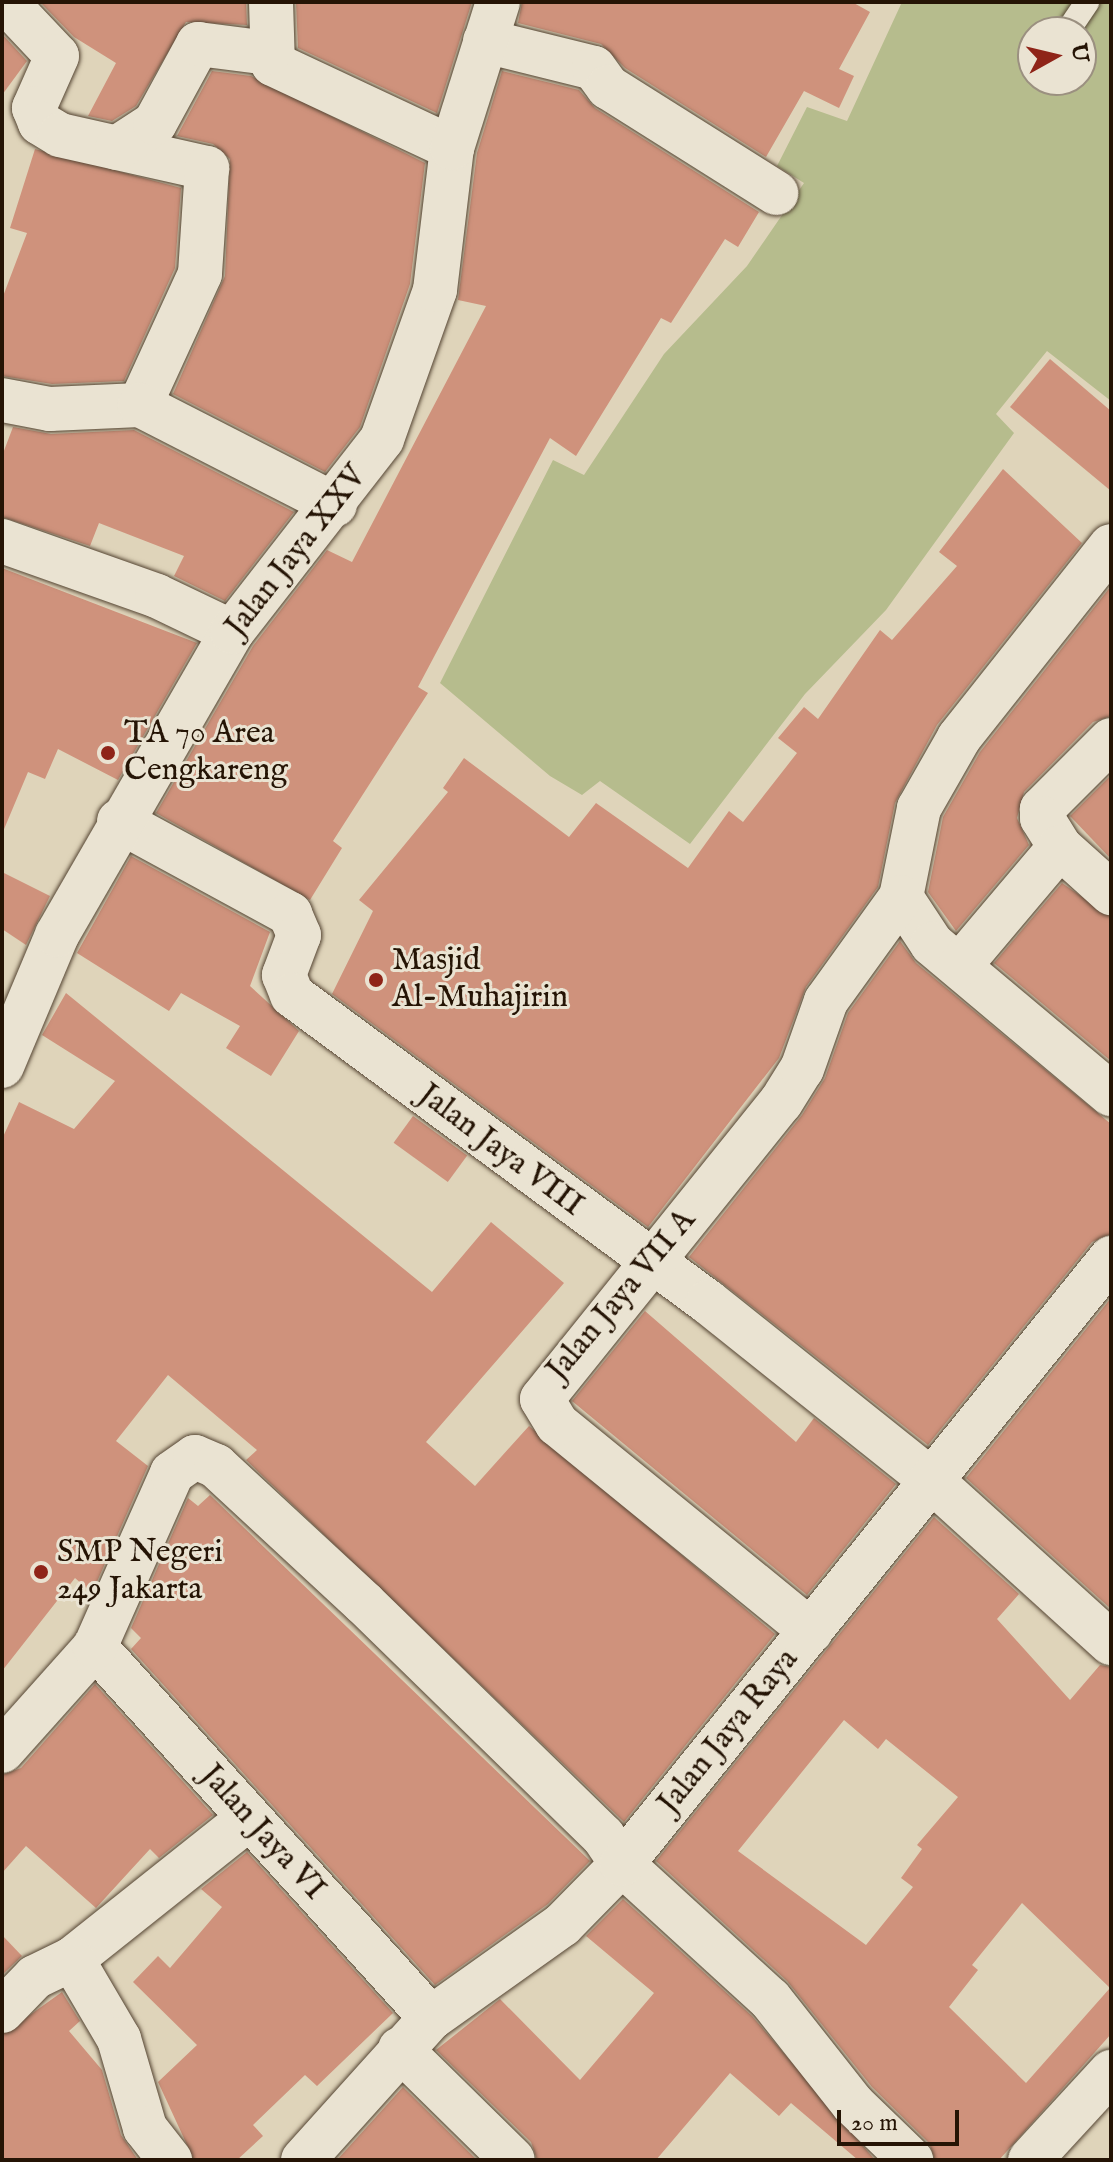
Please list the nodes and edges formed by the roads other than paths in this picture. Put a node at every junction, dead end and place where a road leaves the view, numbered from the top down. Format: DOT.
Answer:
graph roads {
  1 [pos="6,2"];
  2 [pos="271,2"];
  3 [pos="491,22"];
  4 [pos="268,53"];
  5 [pos="117,148"];
  6 [pos="452,148"];
  7 [pos="776,193"];
  8 [pos="2,400"];
  9 [pos="140,405"];
  10 [pos="335,505"];
  11 [pos="2,541"];
  12 [pos="1111,546"];
  13 [pos="232,632"];
  14 [pos="1109,746"];
  15 [pos="119,821"];
  16 [pos="1060,847"];
  17 [pos="1111,893"];
  18 [pos="901,897"];
  19 [pos="961,964"];
  20 [pos="2,1066"];
  21 [pos="1111,1094"];
  22 [pos="1111,1258"];
  23 [pos="647,1261"];
  24 [pos="931,1480"];
  25 [pos="811,1631"];
  26 [pos="1111,1643"];
  27 [pos="95,1647"];
  28 [pos="2,1751"];
  29 [pos="248,1819"];
  30 [pos="622,1864"];
  31 [pos="72,1959"];
  32 [pos="2,2011"];
  33 [pos="431,2018"];
  34 [pos="400,2049"];
  35 [pos="1111,2072"];
  36 [pos="1038,2157"];
  37 [pos="170,2160"];
  38 [pos="303,2160"];
  39 [pos="513,2160"];
  40 [pos="911,2160"];
  1 -- 5 [label="street"];
  2 -- 4 [label="street"];
  3 -- 6 [label="street, Jalan Jaya XXV"];
  3 -- 7 [label="street"];
  4 -- 5 [label="street"];
  4 -- 6 [label="street"];
  5 -- 9 [label="street"];
  6 -- 10 [label="street, Jalan Jaya XXV"];
  8 -- 9 [label="street"];
  9 -- 10 [label="street"];
  10 -- 13 [label="street, Jalan Jaya XXV"];
  11 -- 13 [label="street"];
  12 -- 18 [label="street"];
  13 -- 15 [label="street, Jalan Jaya XXV"];
  14 -- 16 [label="street"];
  15 -- 20 [label="street, Jalan Jaya XXV"];
  15 -- 23 [label="street, Jalan Jaya VIII"];
  16 -- 17 [label="street"];
  16 -- 19 [label="street"];
  18 -- 19 [label="street"];
  18 -- 23 [label="street, Jalan Jaya VII A"];
  19 -- 21 [label="street"];
  22 -- 24 [label="street, Jalan Jaya Raya"];
  23 -- 24 [label="street, Jalan Jaya VIII"];
  23 -- 25 [label="street, Jalan Jaya VII A"];
  24 -- 25 [label="street, Jalan Jaya Raya"];
  24 -- 26 [label="street, Jalan Jaya VIII"];
  25 -- 30 [label="street, Jalan Jaya Raya"];
  27 -- 28 [label="street"];
  27 -- 29 [label="street, Jalan Jaya VI"];
  27 -- 30 [label="street"];
  29 -- 31 [label="street"];
  29 -- 33 [label="street, Jalan Jaya VI"];
  30 -- 33 [label="street, Jalan Jaya Raya"];
  30 -- 40 [label="street"];
  31 -- 32 [label="street"];
  31 -- 37 [label="street"];
  33 -- 34 [label="street, Jalan Jaya Raya"];
  34 -- 38 [label="street, Jalan Jaya Raya"];
  34 -- 39 [label="street"];
  35 -- 36 [label="street"];
}
